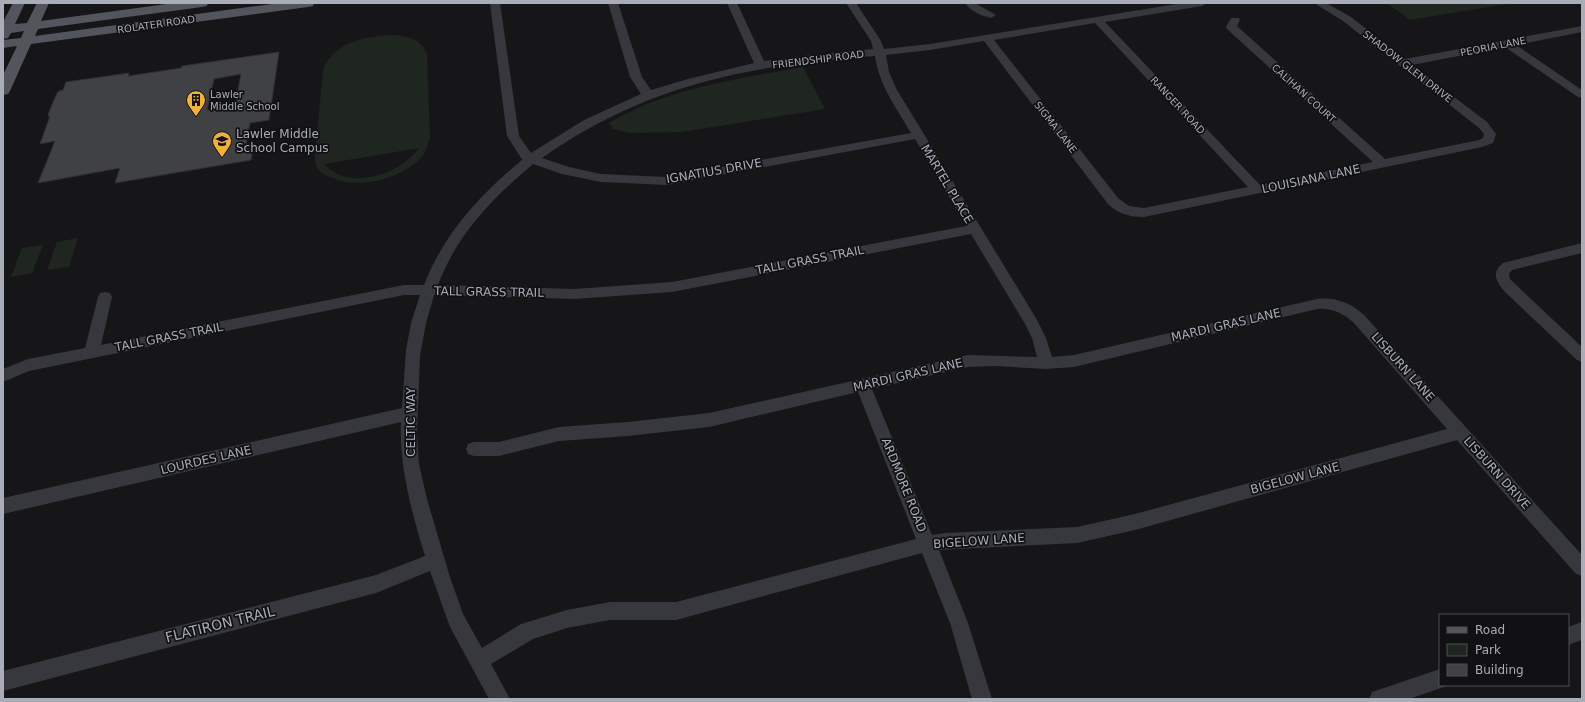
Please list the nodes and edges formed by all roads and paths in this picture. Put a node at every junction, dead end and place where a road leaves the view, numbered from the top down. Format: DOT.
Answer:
graph roads {
  1 [pos="19,3"];
  2 [pos="44,3"];
  3 [pos="202,3"];
  4 [pos="308,3"];
  5 [pos="495,3"];
  6 [pos="614,3"];
  7 [pos="732,3"];
  8 [pos="851,3"];
  9 [pos="970,3"];
  10 [pos="1132,3"];
  11 [pos="1202,3"];
  12 [pos="1319,3"];
  13 [pos="249,7"];
  14 [pos="1143,13"];
  15 [pos="991,16"];
  16 [pos="1098,20"];
  17 [pos="1235,20"];
  18 [pos="33,26"];
  19 [pos="1582,29"];
  20 [pos="4,31"];
  21 [pos="987,38"];
  22 [pos="26,41"];
  23 [pos="3,44"];
  24 [pos="1508,44"];
  25 [pos="880,53"];
  26 [pos="1403,63"];
  27 [pos="761,66"];
  28 [pos="3,91"];
  29 [pos="1582,94"];
  30 [pos="648,95"];
  31 [pos="918,135"];
  32 [pos="1490,136"];
  33 [pos="532,159"];
  34 [pos="1383,164"];
  35 [pos="1258,190"];
  36 [pos="1129,211"];
  37 [pos="474,214"];
  38 [pos="975,229"];
  39 [pos="1582,248"];
  40 [pos="429,290"];
  41 [pos="105,297"];
  42 [pos="1341,307"];
  43 [pos="91,352"];
  44 [pos="1582,356"];
  45 [pos="1046,363"];
  46 [pos="5,375"];
  47 [pos="863,385"];
  48 [pos="410,413"];
  49 [pos="1460,432"];
  50 [pos="474,449"];
  51 [pos="3,506"];
  52 [pos="927,544"];
  53 [pos="435,561"];
  54 [pos="1582,568"];
  55 [pos="1582,631"];
  56 [pos="1569,636"];
  57 [pos="479,661"];
  58 [pos="1439,679"];
  59 [pos="3,680"];
  60 [pos="500,699"];
  61 [pos="982,699"];
  62 [pos="1379,699"];
  1 -- 20 [label="main road"];
  2 -- 18 [label="main road"];
  3 -- 18 [label="main road, ROLATER ROAD"];
  4 -- 13 [label="main road, ROLATER ROAD"];
  5 -- 33 [label="street, IGNATIUS DRIVE"];
  6 -- 30 [label="street"];
  7 -- 27 [label="street"];
  8 -- 25 [label="street, MARTEL PLACE"];
  9 -- 15 [label="street"];
  10 -- 14 [label="street"];
  11 -- 14 [label="street, FRIENDSHIP ROAD"];
  12 -- 26 [label="street, SHADOW GLEN DRIVE"];
  13 -- 22 [label="main road, ROLATER ROAD"];
  14 -- 16 [label="street, FRIENDSHIP ROAD"];
  16 -- 21 [label="street, FRIENDSHIP ROAD"];
  16 -- 35 [label="street, RANGER ROAD"];
  17 -- 34 [label="street, CALIHAN COURT"];
  18 -- 20 [label="main road, ROLATER ROAD"];
  18 -- 22 [label="main road"];
  19 -- 24 [label="street, PEORIA LANE"];
  21 -- 25 [label="street, FRIENDSHIP ROAD"];
  21 -- 36 [label="street, SIGMA LANE"];
  22 -- 23 [label="main road, ROLATER ROAD"];
  22 -- 28 [label="main road"];
  24 -- 26 [label="street, PEORIA LANE"];
  24 -- 29 [label="street"];
  25 -- 27 [label="street, FRIENDSHIP ROAD"];
  25 -- 31 [label="street, MARTEL PLACE"];
  26 -- 32 [label="street, SHADOW GLEN DRIVE"];
  27 -- 30 [label="street, FRIENDSHIP ROAD"];
  30 -- 33 [label="street, FRIENDSHIP ROAD"];
  31 -- 33 [label="street, IGNATIUS DRIVE"];
  31 -- 38 [label="street, MARTEL PLACE"];
  32 -- 34 [label="street, LOUISIANA LANE"];
  33 -- 37 [label="street, FRIENDSHIP ROAD"];
  34 -- 35 [label="street, LOUISIANA LANE"];
  35 -- 36 [label="street, LOUISIANA LANE"];
  37 -- 40 [label="street, CELTIC WAY"];
  38 -- 40 [label="street, TALL GRASS TRAIL"];
  38 -- 45 [label="street, MARTEL PLACE"];
  39 -- 44 [label="street"];
  40 -- 43 [label="street, TALL GRASS TRAIL"];
  40 -- 48 [label="street, CELTIC WAY"];
  41 -- 43 [label="street"];
  42 -- 45 [label="street, MARDI GRAS LANE"];
  42 -- 49 [label="street, LISBURN LANE"];
  43 -- 46 [label="street, TALL GRASS TRAIL"];
  45 -- 47 [label="street, MARDI GRAS LANE"];
  47 -- 50 [label="street, MARDI GRAS LANE"];
  47 -- 52 [label="street, ARDMORE ROAD"];
  48 -- 51 [label="street, LOURDES LANE"];
  48 -- 53 [label="street, CELTIC WAY"];
  49 -- 52 [label="street, BIGELOW LANE"];
  49 -- 54 [label="street, LISBURN DRIVE"];
  52 -- 57 [label="street, BIGELOW LANE"];
  52 -- 61 [label="street, ARDMORE ROAD"];
  53 -- 57 [label="street, CELTIC WAY"];
  53 -- 59 [label="street, FLATIRON TRAIL"];
  55 -- 56 [label="street"];
  57 -- 60 [label="street, CELTIC WAY"];
  58 -- 62 [label="street"];
}
